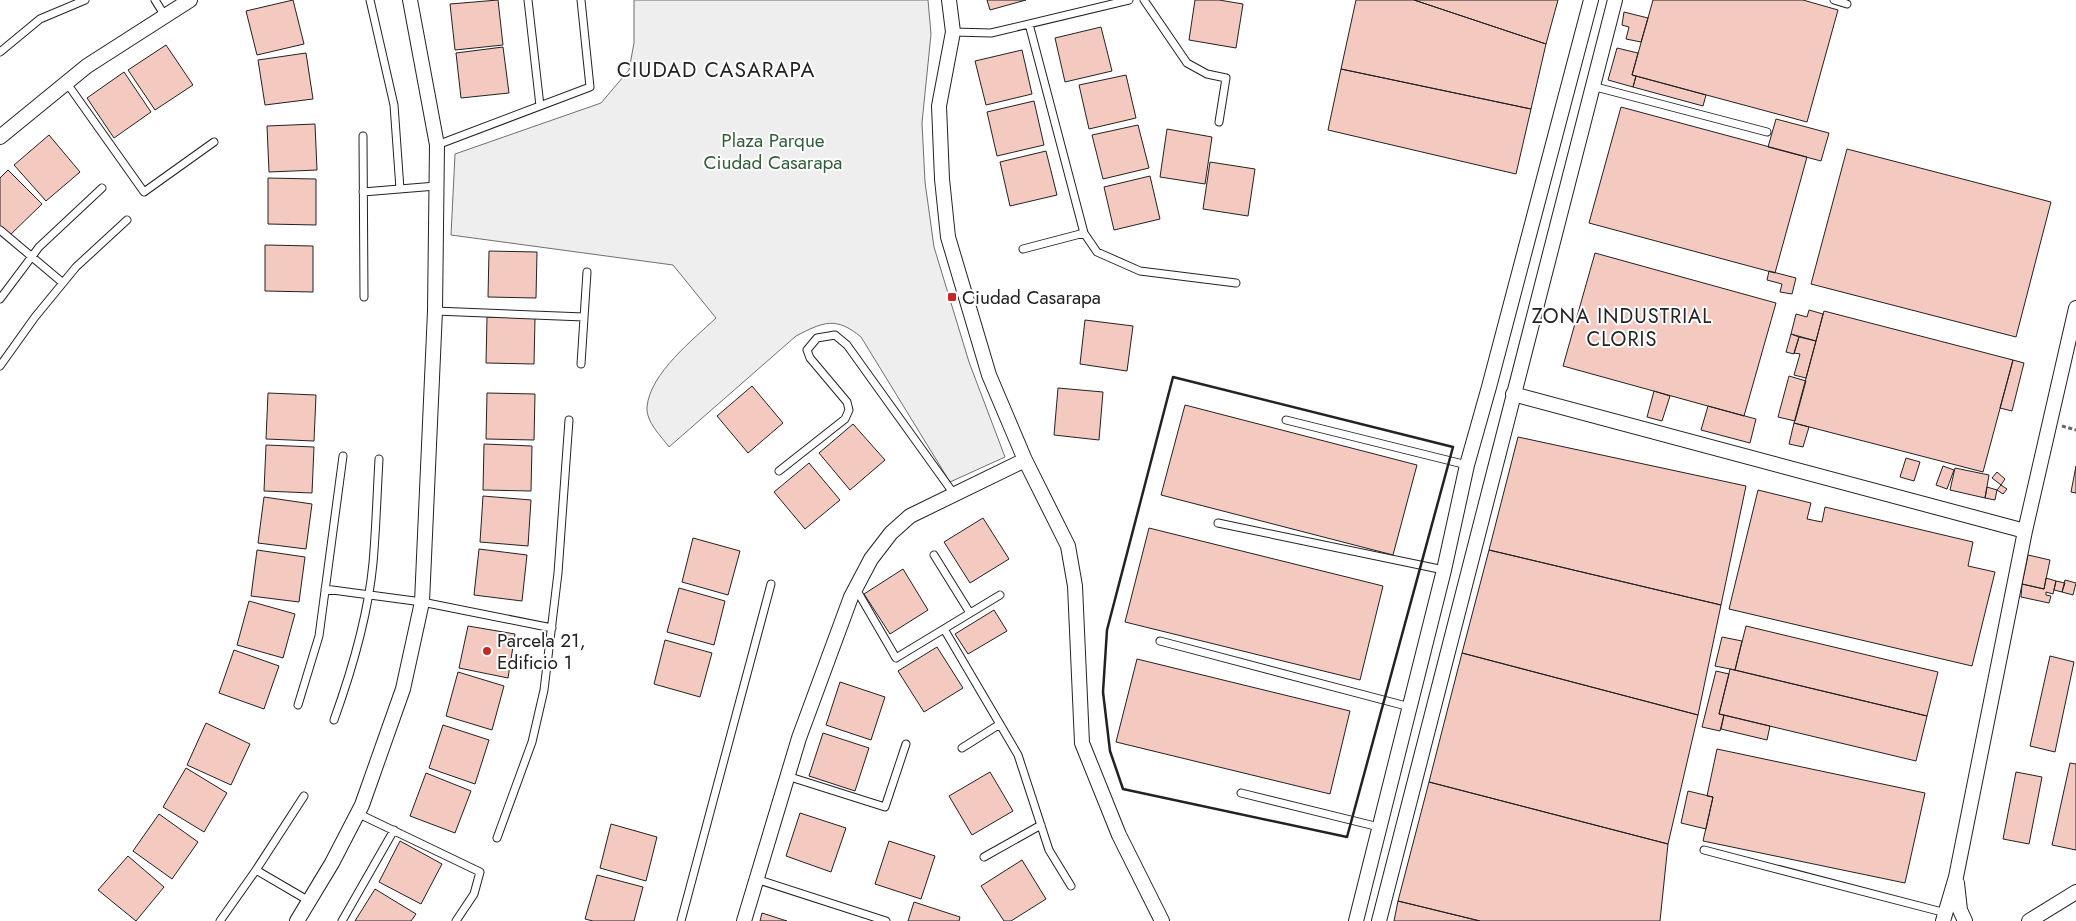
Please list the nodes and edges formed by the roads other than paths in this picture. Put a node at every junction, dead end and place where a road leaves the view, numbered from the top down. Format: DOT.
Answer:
graph roads {
  1 [pos="85,0"];
  2 [pos="155,0"];
  3 [pos="190,0"];
  4 [pos="370,0"];
  5 [pos="410,0"];
  6 [pos="528,0"];
  7 [pos="581,0"];
  8 [pos="949,0"];
  9 [pos="1129,0"];
  10 [pos="1144,0"];
  11 [pos="1591,0"];
  12 [pos="1615,0"];
  13 [pos="1834,0"];
  14 [pos="1847,4"];
  15 [pos="165,16"];
  16 [pos="1029,24"];
  17 [pos="953,32"];
  18 [pos="0,52"];
  19 [pos="66,82"];
  20 [pos="1592,86"];
  21 [pos="540,106"];
  22 [pos="1219,122"];
  23 [pos="1767,132"];
  24 [pos="363,136"];
  25 [pos="0,137"];
  26 [pos="214,142"];
  27 [pos="437,145"];
  28 [pos="436,186"];
  29 [pos="102,188"];
  30 [pos="400,189"];
  31 [pos="363,192"];
  32 [pos="127,220"];
  33 [pos="0,230"];
  34 [pos="1084,233"];
  35 [pos="1023,250"];
  36 [pos="33,256"];
  37 [pos="587,272"];
  38 [pos="63,283"];
  39 [pos="1236,283"];
  40 [pos="364,297"];
  41 [pos="0,299"];
  42 [pos="2076,308"];
  43 [pos="435,311"];
  44 [pos="584,317"];
  45 [pos="581,364"];
  46 [pos="0,366"];
  47 [pos="1513,394"];
  48 [pos="569,420"];
  49 [pos="1286,420"];
  50 [pos="343,456"];
  51 [pos="379,459"];
  52 [pos="1024,460"];
  53 [pos="1467,465"];
  54 [pos="779,472"];
  55 [pos="954,494"];
  56 [pos="1218,523"];
  57 [pos="2025,531"];
  58 [pos="934,555"];
  59 [pos="1444,570"];
  60 [pos="771,584"];
  61 [pos="856,588"];
  62 [pos="325,589"];
  63 [pos="368,595"];
  64 [pos="1000,595"];
  65 [pos="422,602"];
  66 [pos="970,613"];
  67 [pos="552,628"];
  68 [pos="944,629"];
  69 [pos="1160,641"];
  70 [pos="298,705"];
  71 [pos="1410,707"];
  72 [pos="334,720"];
  73 [pos="1000,724"];
  74 [pos="906,744"];
  75 [pos="962,748"];
  76 [pos="787,776"];
  77 [pos="1241,794"];
  78 [pos="304,796"];
  79 [pos="357,812"];
  80 [pos="1041,825"];
  81 [pos="1379,827"];
  82 [pos="394,830"];
  83 [pos="497,838"];
  84 [pos="1704,850"];
  85 [pos="984,857"];
  86 [pos="256,870"];
  87 [pos="1956,877"];
  88 [pos="756,879"];
  89 [pos="1071,886"];
  90 [pos="2076,892"];
  91 [pos="309,901"];
  92 [pos="1945,917"];
  93 [pos="220,921"];
  94 [pos="297,921"];
  95 [pos="342,921"];
  96 [pos="456,921"];
  97 [pos="681,921"];
  98 [pos="744,921"];
  99 [pos="886,921"];
  100 [pos="1162,921"];
  101 [pos="1356,921"];
  102 [pos="1379,921"];
  103 [pos="1965,921"];
  104 [pos="2029,921"];
  1 -- 18 [label="lane"];
  2 -- 15 [label="lane"];
  3 -- 15 [label="street"];
  4 -- 30 [label="lane"];
  5 -- 27 [label="street"];
  6 -- 21 [label="lane"];
  7 -- 21 [label="lane"];
  8 -- 17 [label="street"];
  9 -- 16 [label="lane"];
  10 -- 22 [label="lane"];
  11 -- 53 [label="street"];
  12 -- 20 [label="street"];
  13 -- 14 [label="lane"];
  15 -- 19 [label="street"];
  16 -- 17 [label="lane"];
  16 -- 34 [label="lane"];
  17 -- 52 [label="street"];
  19 -- 25 [label="street"];
  19 -- 26 [label="lane"];
  20 -- 23 [label="lane"];
  20 -- 47 [label="street"];
  21 -- 27 [label="lane"];
  24 -- 31 [label="lane"];
  27 -- 28 [label="street"];
  28 -- 30 [label="lane"];
  28 -- 43 [label="street"];
  29 -- 36 [label="lane"];
  30 -- 31 [label="lane"];
  31 -- 40 [label="lane"];
  32 -- 38 [label="lane"];
  33 -- 36 [label="lane"];
  34 -- 35 [label="lane"];
  34 -- 39 [label="lane"];
  36 -- 38 [label="lane"];
  36 -- 41 [label="lane"];
  37 -- 44 [label="lane"];
  38 -- 46 [label="lane"];
  42 -- 57 [label="street"];
  43 -- 44 [label="lane"];
  43 -- 65 [label="street"];
  44 -- 45 [label="lane"];
  47 -- 57 [label="street"];
  47 -- 102 [label="street"];
  48 -- 67 [label="lane"];
  49 -- 53 [label="lane"];
  50 -- 62 [label="lane"];
  51 -- 63 [label="lane"];
  52 -- 55 [label="street"];
  52 -- 100 [label="street"];
  53 -- 59 [label="street"];
  54 -- 55 [label="lane"];
  55 -- 61 [label="street"];
  56 -- 59 [label="lane"];
  57 -- 87 [label="street"];
  58 -- 66 [label="lane"];
  59 -- 71 [label="street"];
  60 -- 97 [label="lane"];
  61 -- 68 [label="lane"];
  61 -- 76 [label="street"];
  62 -- 63 [label="lane"];
  62 -- 70 [label="lane"];
  63 -- 65 [label="lane"];
  63 -- 72 [label="lane"];
  64 -- 66 [label="lane"];
  65 -- 67 [label="lane"];
  65 -- 79 [label="street"];
  66 -- 68 [label="lane"];
  67 -- 83 [label="lane"];
  68 -- 73 [label="lane"];
  69 -- 71 [label="lane"];
  71 -- 81 [label="street"];
  73 -- 75 [label="lane"];
  73 -- 80 [label="lane"];
  74 -- 76 [label="lane"];
  76 -- 88 [label="street"];
  77 -- 81 [label="lane"];
  78 -- 86 [label="lane"];
  79 -- 82 [label="lane"];
  79 -- 91 [label="street"];
  80 -- 85 [label="lane"];
  80 -- 89 [label="lane"];
  81 -- 101 [label="street"];
  82 -- 95 [label="lane"];
  82 -- 96 [label="lane"];
  84 -- 92 [label="lane"];
  86 -- 91 [label="lane"];
  86 -- 93 [label="lane"];
  87 -- 92 [label="street"];
  87 -- 103 [label="street"];
  88 -- 98 [label="street"];
  88 -- 99 [label="lane"];
  90 -- 104 [label="street"];
  91 -- 94 [label="street"];
}
